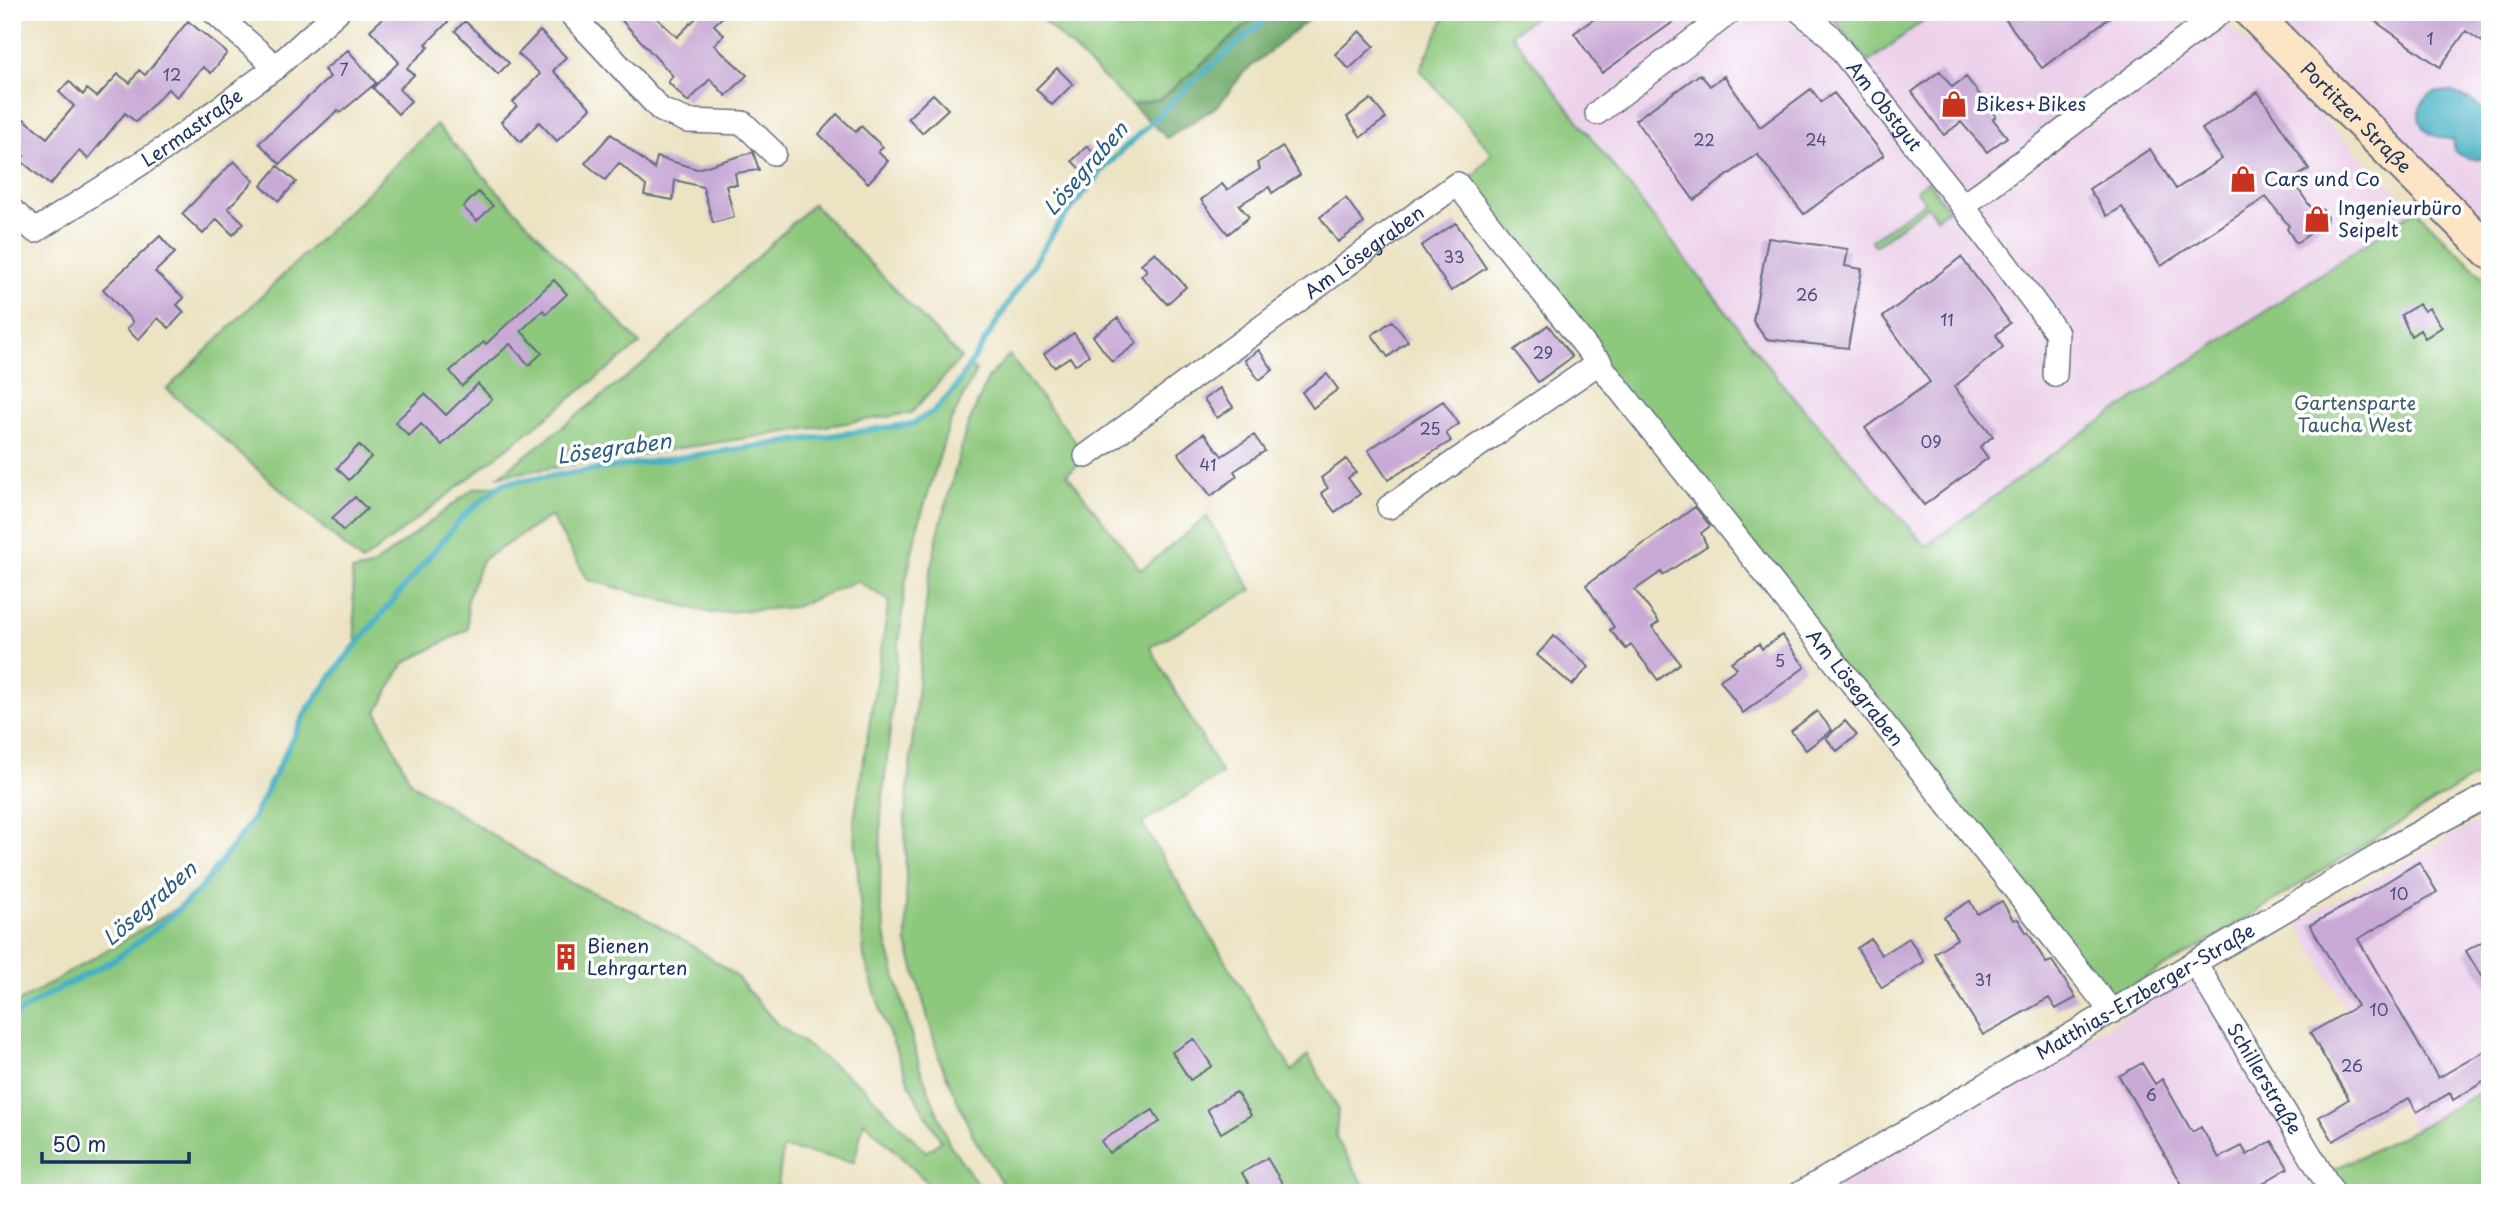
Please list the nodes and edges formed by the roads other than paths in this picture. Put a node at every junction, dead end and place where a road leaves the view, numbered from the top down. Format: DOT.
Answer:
graph roads {
  1 [pos="214,12"];
  2 [pos="337,12"];
  3 [pos="569,12"];
  4 [pos="1730,12"];
  5 [pos="1801,12"];
  6 [pos="2221,12"];
  7 [pos="2251,12"];
  8 [pos="276,67"];
  9 [pos="1597,113"];
  10 [pos="774,152"];
  11 [pos="1963,206"];
  12 [pos="12,209"];
  13 [pos="2490,252"];
  14 [pos="1600,362"];
  15 [pos="2055,375"];
  16 [pos="1086,456"];
  17 [pos="1389,507"];
  18 [pos="2490,794"];
  19 [pos="2195,963"];
  20 [pos="2112,1013"];
  21 [pos="1801,1193"];
  22 [pos="2333,1193"];
  1 -- 8 [label="street"];
  2 -- 8 [label="street, Lermastraße"];
  3 -- 10 [label="street"];
  4 -- 9 [label="street"];
  5 -- 11 [label="street, Am Obstgut"];
  6 -- 11 [label="street"];
  7 -- 13 [label="main road, Portitzer Straße"];
  8 -- 12 [label="street, Lermastraße"];
  11 -- 15 [label="street, Am Obstgut"];
  14 -- 16 [label="street, Am Lösegraben"];
  14 -- 17 [label="street"];
  14 -- 20 [label="street, Am Lösegraben"];
  18 -- 19 [label="street, Matthias-Erzberger-Straße"];
  19 -- 20 [label="street, Matthias-Erzberger-Straße"];
  19 -- 22 [label="street, Schillerstraße"];
  20 -- 21 [label="street, Matthias-Erzberger-Straße"];
}
